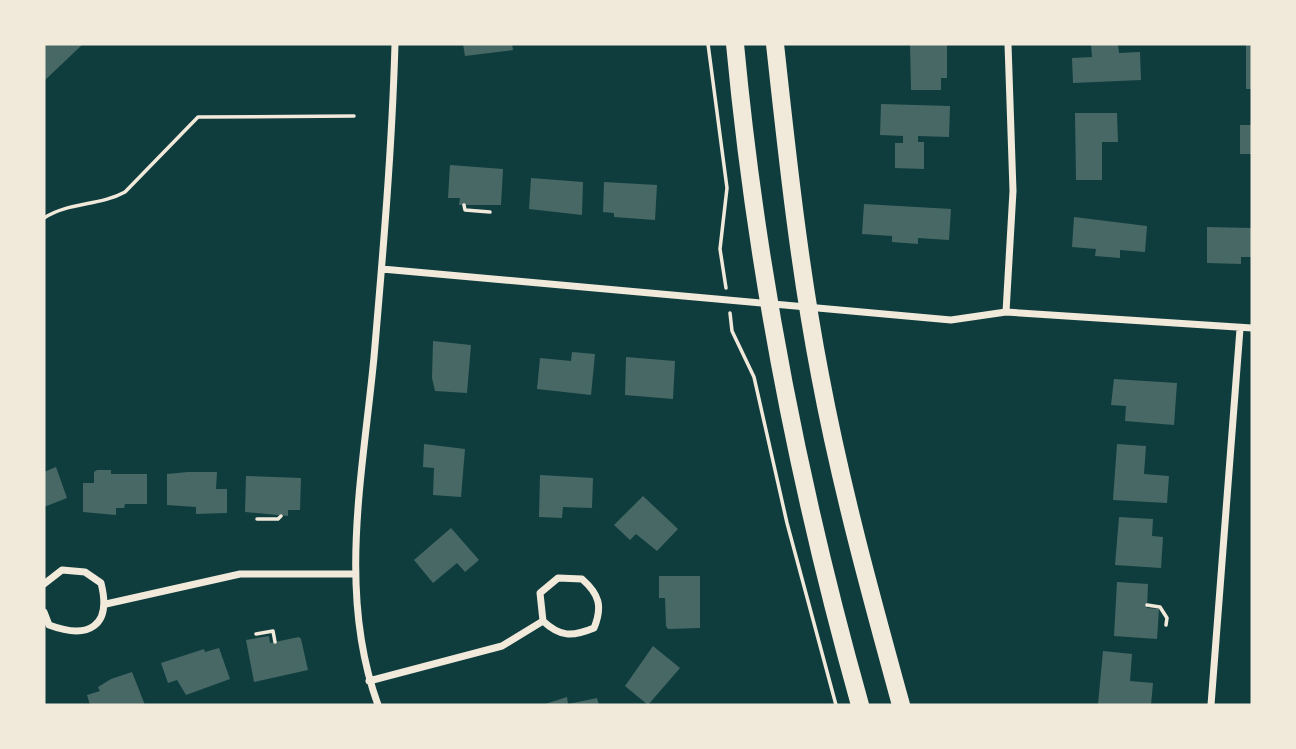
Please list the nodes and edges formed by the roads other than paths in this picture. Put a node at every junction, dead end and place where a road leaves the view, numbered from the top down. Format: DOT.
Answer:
graph roads {
  1 [pos="395,44"];
  2 [pos="735,44"];
  3 [pos="775,44"];
  4 [pos="1008,44"];
  5 [pos="382,269"];
  6 [pos="767,305"];
  7 [pos="809,310"];
  8 [pos="1006,312"];
  9 [pos="1252,328"];
  10 [pos="1240,329"];
  11 [pos="354,574"];
  12 [pos="44,584"];
  13 [pos="106,604"];
  14 [pos="44,612"];
  15 [pos="542,621"];
  16 [pos="369,681"];
  17 [pos="378,705"];
  18 [pos="860,705"];
  19 [pos="901,705"];
  20 [pos="1211,705"];
  1 -- 5 [label="street"];
  2 -- 6 [label="main road"];
  3 -- 7 [label="main road"];
  4 -- 8 [label="street"];
  5 -- 6 [label="street"];
  5 -- 11 [label="street"];
  6 -- 7 [label="street"];
  6 -- 18 [label="main road"];
  7 -- 8 [label="street"];
  7 -- 19 [label="main road"];
  8 -- 10 [label="street"];
  9 -- 10 [label="street"];
  10 -- 20 [label="street"];
  11 -- 13 [label="street"];
  11 -- 16 [label="street"];
  12 -- 13 [label="street"];
  13 -- 14 [label="street"];
  15 -- 15 [label="street"];
  15 -- 16 [label="street"];
  16 -- 17 [label="street"];
}
